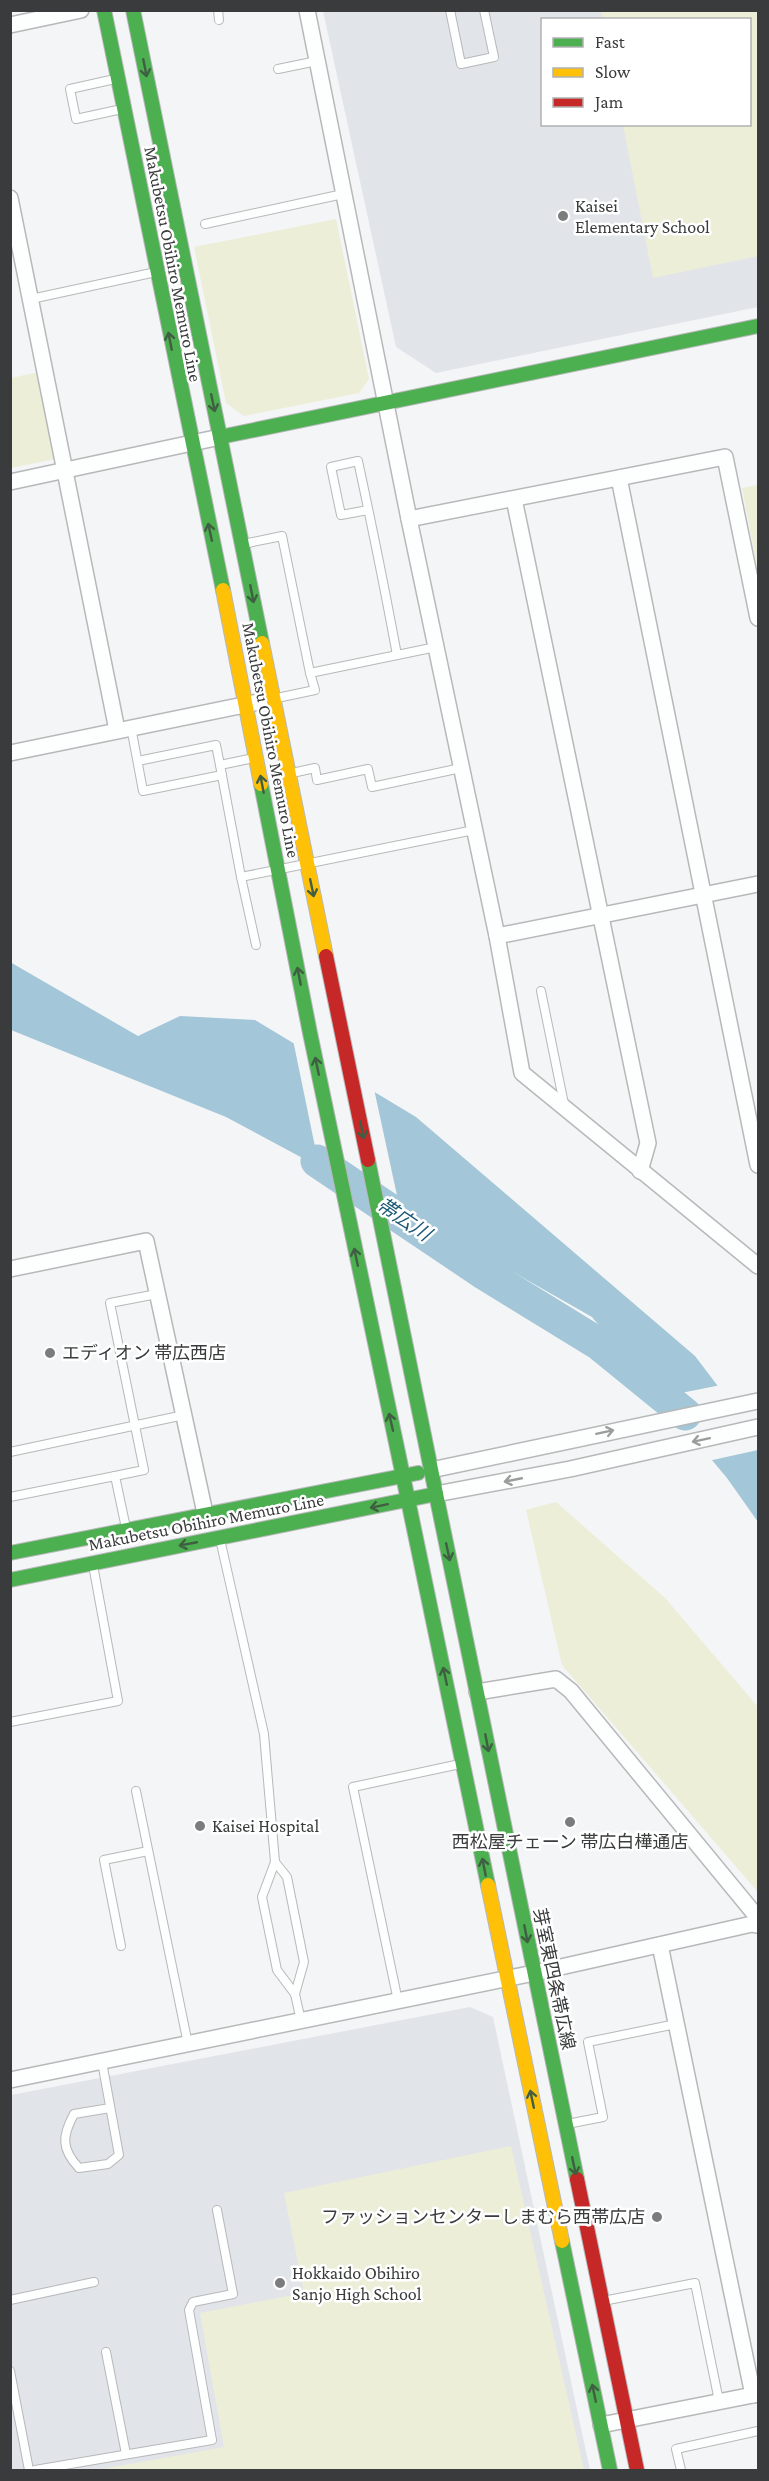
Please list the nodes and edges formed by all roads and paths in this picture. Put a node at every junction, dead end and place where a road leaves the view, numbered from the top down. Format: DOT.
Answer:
graph roads {
  1 [pos="81,10"];
  2 [pos="104,10"];
  3 [pos="133,10"];
  4 [pos="218,10"];
  5 [pos="307,10"];
  6 [pos="450,10"];
  7 [pos="484,10"];
  8 [pos="219,20"];
  9 [pos="10,25"];
  10 [pos="317,61"];
  11 [pos="278,69"];
  12 [pos="118,79"];
  13 [pos="124,109"];
  14 [pos="343,194"];
  15 [pos="10,198"];
  16 [pos="205,224"];
  17 [pos="156,272"];
  18 [pos="31,299"];
  19 [pos="759,326"];
  20 [pos="386,403"];
  21 [pos="220,437"];
  22 [pos="191,444"];
  23 [pos="67,471"];
  24 [pos="619,478"];
  25 [pos="10,482"];
  26 [pos="514,499"];
  27 [pos="368,510"];
  28 [pos="409,519"];
  29 [pos="242,544"];
  30 [pos="759,618"];
  31 [pos="435,647"];
  32 [pos="398,655"];
  33 [pos="310,673"];
  34 [pos="273,699"];
  35 [pos="246,705"];
  36 [pos="124,729"];
  37 [pos="10,753"];
  38 [pos="257,758"];
  39 [pos="138,761"];
  40 [pos="220,765"];
  41 [pos="461,768"];
  42 [pos="288,774"];
  43 [pos="222,775"];
  44 [pos="474,830"];
  45 [pos="307,864"];
  46 [pos="279,869"];
  47 [pos="241,877"];
  48 [pos="759,884"];
  49 [pos="704,895"];
  50 [pos="601,915"];
  51 [pos="497,936"];
  52 [pos="256,945"];
  53 [pos="541,991"];
  54 [pos="565,1109"];
  55 [pos="759,1165"];
  56 [pos="640,1171"];
  57 [pos="759,1266"];
  58 [pos="10,1269"];
  59 [pos="157,1294"];
  60 [pos="759,1401"];
  61 [pos="184,1416"];
  62 [pos="135,1426"];
  63 [pos="759,1427"];
  64 [pos="10,1452"];
  65 [pos="431,1470"];
  66 [pos="115,1476"];
  67 [pos="403,1476"];
  68 [pos="436,1494"];
  69 [pos="10,1497"];
  70 [pos="408,1500"];
  71 [pos="205,1513"];
  72 [pos="127,1529"];
  73 [pos="220,1538"];
  74 [pos="10,1553"];
  75 [pos="92,1564"];
  76 [pos="10,1580"];
  77 [pos="477,1692"];
  78 [pos="10,1722"];
  79 [pos="463,1764"];
  80 [pos="136,1791"];
  81 [pos="148,1851"];
  82 [pos="275,1862"];
  83 [pos="759,1918"];
  84 [pos="759,1925"];
  85 [pos="660,1945"];
  86 [pos="121,1946"];
  87 [pos="534,1973"];
  88 [pos="507,1979"];
  89 [pos="296,1994"];
  90 [pos="398,2001"];
  91 [pos="301,2021"];
  92 [pos="676,2024"];
  93 [pos="188,2044"];
  94 [pos="102,2062"];
  95 [pos="10,2080"];
  96 [pos="110,2108"];
  97 [pos="566,2125"];
  98 [pos="217,2210"];
  99 [pos="94,2282"];
  100 [pos="10,2300"];
  101 [pos="602,2302"];
  102 [pos="106,2352"];
  103 [pos="10,2371"];
  104 [pos="756,2394"];
  105 [pos="719,2401"];
  106 [pos="626,2419"];
  107 [pos="601,2425"];
  108 [pos="759,2431"];
  109 [pos="126,2454"];
  110 [pos="29,2470"];
  111 [pos="35,2470"];
  112 [pos="610,2470"];
  113 [pos="637,2470"];
  114 [pos="681,2470"];
  1 -- 9 [label="street"];
  2 -- 12 [label="main road, Makubetsu Obihiro Memuro Line"];
  3 -- 21 [label="main road, Makubetsu Obihiro Memuro Line, one-way"];
  4 -- 8 [label="lane"];
  5 -- 10 [label="street"];
  6 -- 7 [label="lane"];
  10 -- 11 [label="lane"];
  10 -- 14 [label="street"];
  12 -- 13 [label="main road, Makubetsu Obihiro Memuro Line"];
  12 -- 13 [label="lane"];
  13 -- 17 [label="main road, Makubetsu Obihiro Memuro Line"];
  14 -- 16 [label="lane"];
  14 -- 20 [label="street"];
  15 -- 18 [label="street"];
  17 -- 18 [label="lane"];
  22 -- 17 [label="main road, Makubetsu Obihiro Memuro Line, one-way"];
  18 -- 23 [label="street"];
  19 -- 20 [label="main road"];
  20 -- 21 [label="main road"];
  20 -- 28 [label="street"];
  21 -- 22 [label="street"];
  21 -- 29 [label="main road, Makubetsu Obihiro Memuro Line"];
  22 -- 23 [label="street"];
  35 -- 22 [label="main road, Makubetsu Obihiro Memuro Line, one-way"];
  23 -- 25 [label="street"];
  23 -- 36 [label="street"];
  24 -- 26 [label="street"];
  24 -- 30 [label="street"];
  24 -- 49 [label="street"];
  26 -- 28 [label="street"];
  26 -- 50 [label="street"];
  27 -- 27 [label="lane"];
  27 -- 32 [label="lane"];
  28 -- 31 [label="street"];
  29 -- 33 [label="lane"];
  29 -- 34 [label="main road, Makubetsu Obihiro Memuro Line, one-way"];
  31 -- 32 [label="lane"];
  31 -- 41 [label="street"];
  32 -- 33 [label="lane"];
  33 -- 34 [label="lane"];
  34 -- 35 [label="street"];
  34 -- 42 [label="main road, Makubetsu Obihiro Memuro Line"];
  35 -- 36 [label="street"];
  35 -- 38 [label="main road, Makubetsu Obihiro Memuro Line"];
  36 -- 37 [label="street"];
  36 -- 39 [label="lane"];
  38 -- 40 [label="lane"];
  46 -- 38 [label="main road, Makubetsu Obihiro Memuro Line, one-way"];
  39 -- 40 [label="lane"];
  39 -- 43 [label="lane"];
  40 -- 43 [label="lane"];
  41 -- 42 [label="lane"];
  41 -- 44 [label="street"];
  42 -- 45 [label="main road, Makubetsu Obihiro Memuro Line"];
  43 -- 47 [label="lane"];
  44 -- 45 [label="lane"];
  44 -- 51 [label="street"];
  45 -- 46 [label="lane"];
  45 -- 65 [label="main road, Makubetsu Obihiro Memuro Line, one-way"];
  46 -- 47 [label="lane"];
  67 -- 46 [label="main road, Makubetsu Obihiro Memuro Line, one-way"];
  47 -- 52 [label="lane"];
  48 -- 49 [label="street"];
  49 -- 50 [label="street"];
  49 -- 55 [label="street"];
  50 -- 51 [label="street"];
  50 -- 56 [label="street"];
  51 -- 54 [label="street"];
  53 -- 54 [label="lane"];
  54 -- 56 [label="street"];
  56 -- 57 [label="street"];
  58 -- 59 [label="street"];
  59 -- 61 [label="street"];
  59 -- 62 [label="lane"];
  65 -- 60 [label="street, one-way"];
  61 -- 62 [label="lane"];
  61 -- 71 [label="street"];
  62 -- 64 [label="lane"];
  62 -- 66 [label="lane"];
  63 -- 68 [label="street, one-way"];
  65 -- 67 [label="main road, Makubetsu Obihiro Memuro Line"];
  65 -- 68 [label="main road, Makubetsu Obihiro Memuro Line"];
  66 -- 69 [label="lane"];
  66 -- 72 [label="lane"];
  67 -- 70 [label="main road, Makubetsu Obihiro Memuro Line"];
  67 -- 71 [label="main road, Makubetsu Obihiro Memuro Line"];
  68 -- 70 [label="main road, Makubetsu Obihiro Memuro Line"];
  68 -- 77 [label="main road, 芽室東四条帯広線, one-way"];
  70 -- 73 [label="main road, Makubetsu Obihiro Memuro Line, one-way"];
  79 -- 70 [label="main road, one-way"];
  71 -- 72 [label="main road, Makubetsu Obihiro Memuro Line"];
  72 -- 74 [label="main road, Makubetsu Obihiro Memuro Line"];
  73 -- 75 [label="main road, Makubetsu Obihiro Memuro Line, one-way"];
  73 -- 82 [label="lane"];
  75 -- 76 [label="main road, Makubetsu Obihiro Memuro Line"];
  75 -- 78 [label="lane"];
  77 -- 83 [label="street"];
  77 -- 87 [label="main road, 芽室東四条帯広線, one-way"];
  88 -- 79 [label="main road, one-way"];
  79 -- 90 [label="lane"];
  80 -- 81 [label="lane"];
  81 -- 86 [label="lane"];
  81 -- 93 [label="lane"];
  82 -- 89 [label="lane"];
  82 -- 89 [label="lane"];
  84 -- 85 [label="street"];
  85 -- 87 [label="street"];
  85 -- 92 [label="street"];
  87 -- 88 [label="street"];
  87 -- 97 [label="main road, 芽室東四条帯広線"];
  88 -- 90 [label="street"];
  107 -- 88 [label="main road, one-way"];
  89 -- 91 [label="lane"];
  90 -- 91 [label="street"];
  91 -- 93 [label="street"];
  92 -- 97 [label="lane"];
  92 -- 104 [label="street"];
  93 -- 94 [label="street"];
  94 -- 95 [label="street"];
  94 -- 96 [label="lane"];
  96 -- 96 [label="lane"];
  97 -- 101 [label="main road, 芽室東四条帯広線, one-way"];
  98 -- 109 [label="lane"];
  99 -- 100 [label="lane"];
  101 -- 105 [label="lane"];
  101 -- 106 [label="main road, 芽室東四条帯広線"];
  102 -- 109 [label="lane"];
  103 -- 110 [label="lane"];
  104 -- 105 [label="street"];
  105 -- 106 [label="street"];
  106 -- 107 [label="street"];
  106 -- 113 [label="main road, 芽室東四条帯広線"];
  107 -- 112 [label="main road"];
  108 -- 114 [label="lane"];
  109 -- 111 [label="lane"];
}
